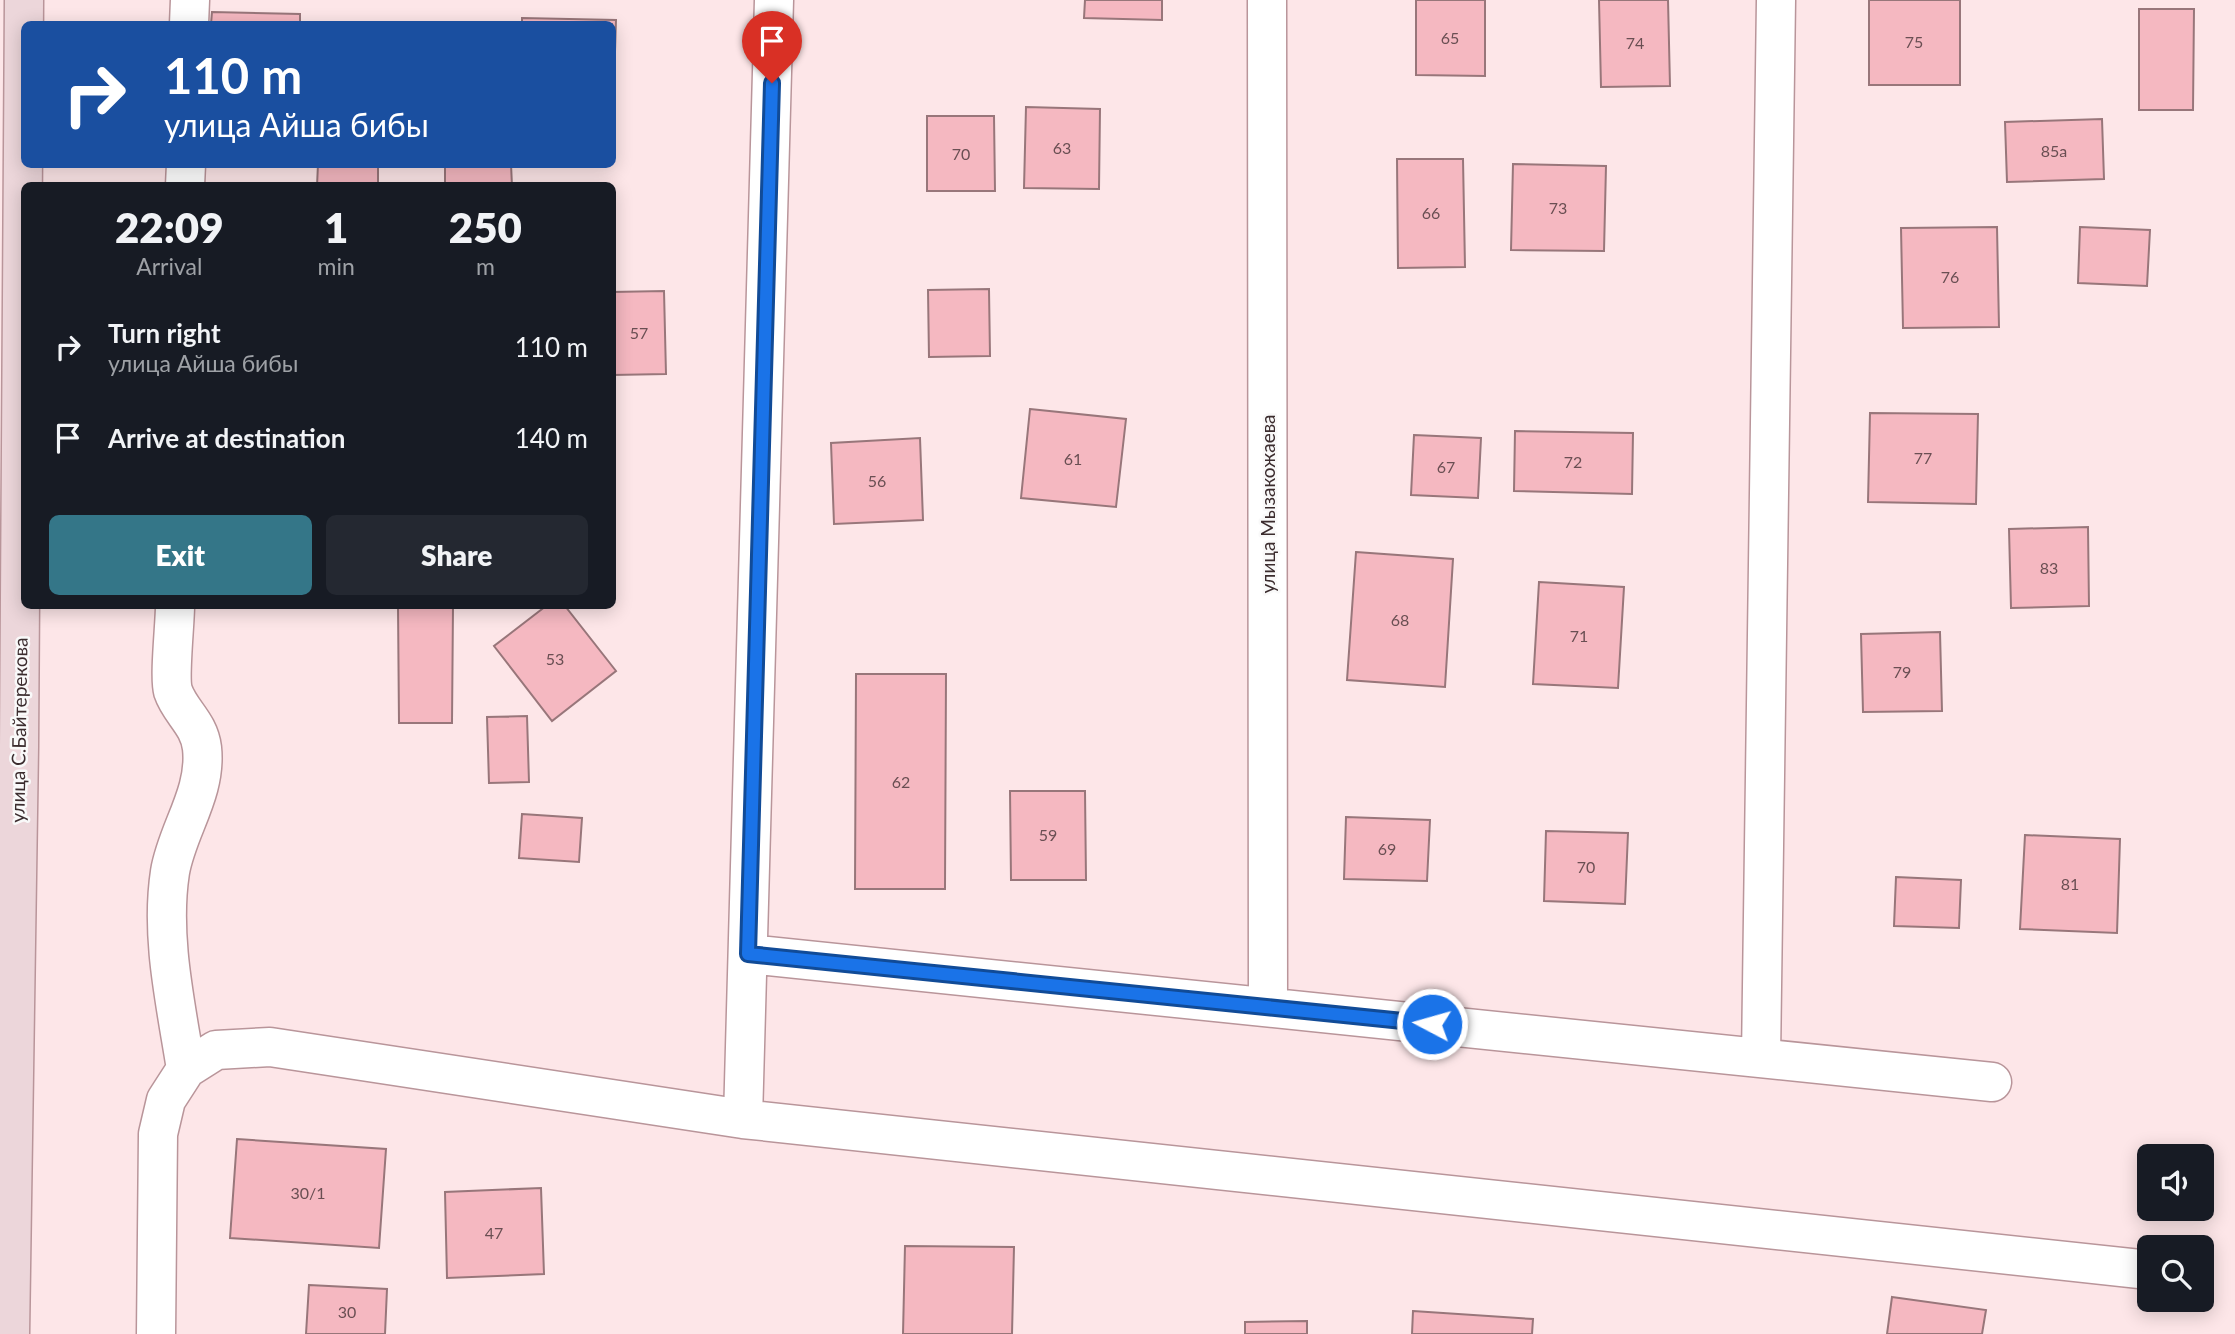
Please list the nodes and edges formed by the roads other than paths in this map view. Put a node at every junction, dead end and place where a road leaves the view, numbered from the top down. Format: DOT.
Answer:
graph roads {
  1 [pos="24,0"];
  2 [pos="190,0"];
  3 [pos="774,0"];
  4 [pos="1267,0"];
  5 [pos="1776,0"];
  6 [pos="24,21"];
  7 [pos="190,21"];
  8 [pos="21,160"];
  9 [pos="175,609"];
  10 [pos="10,747"];
  11 [pos="748,954"];
  12 [pos="1268,1007"];
  13 [pos="1761,1058"];
  14 [pos="186,1069"];
  15 [pos="1992,1082"];
  16 [pos="743,1119"];
  17 [pos="2137,1269"];
  18 [pos="10,1334"];
  19 [pos="156,1334"];
  1 -- 6 [label="main road, улица С.Байтерекова"];
  2 -- 7 [label="street"];
  3 -- 11 [label="street"];
  4 -- 12 [label="street, улица Мызакожаева"];
  5 -- 13 [label="street"];
  8 -- 10 [label="main road, улица С.Байтерекова"];
  9 -- 14 [label="street"];
  10 -- 18 [label="main road, улица С.Байтерекова"];
  11 -- 12 [label="street"];
  11 -- 16 [label="street"];
  12 -- 13 [label="street"];
  13 -- 15 [label="street"];
  14 -- 16 [label="street"];
  14 -- 19 [label="street"];
  16 -- 17 [label="street"];
}
